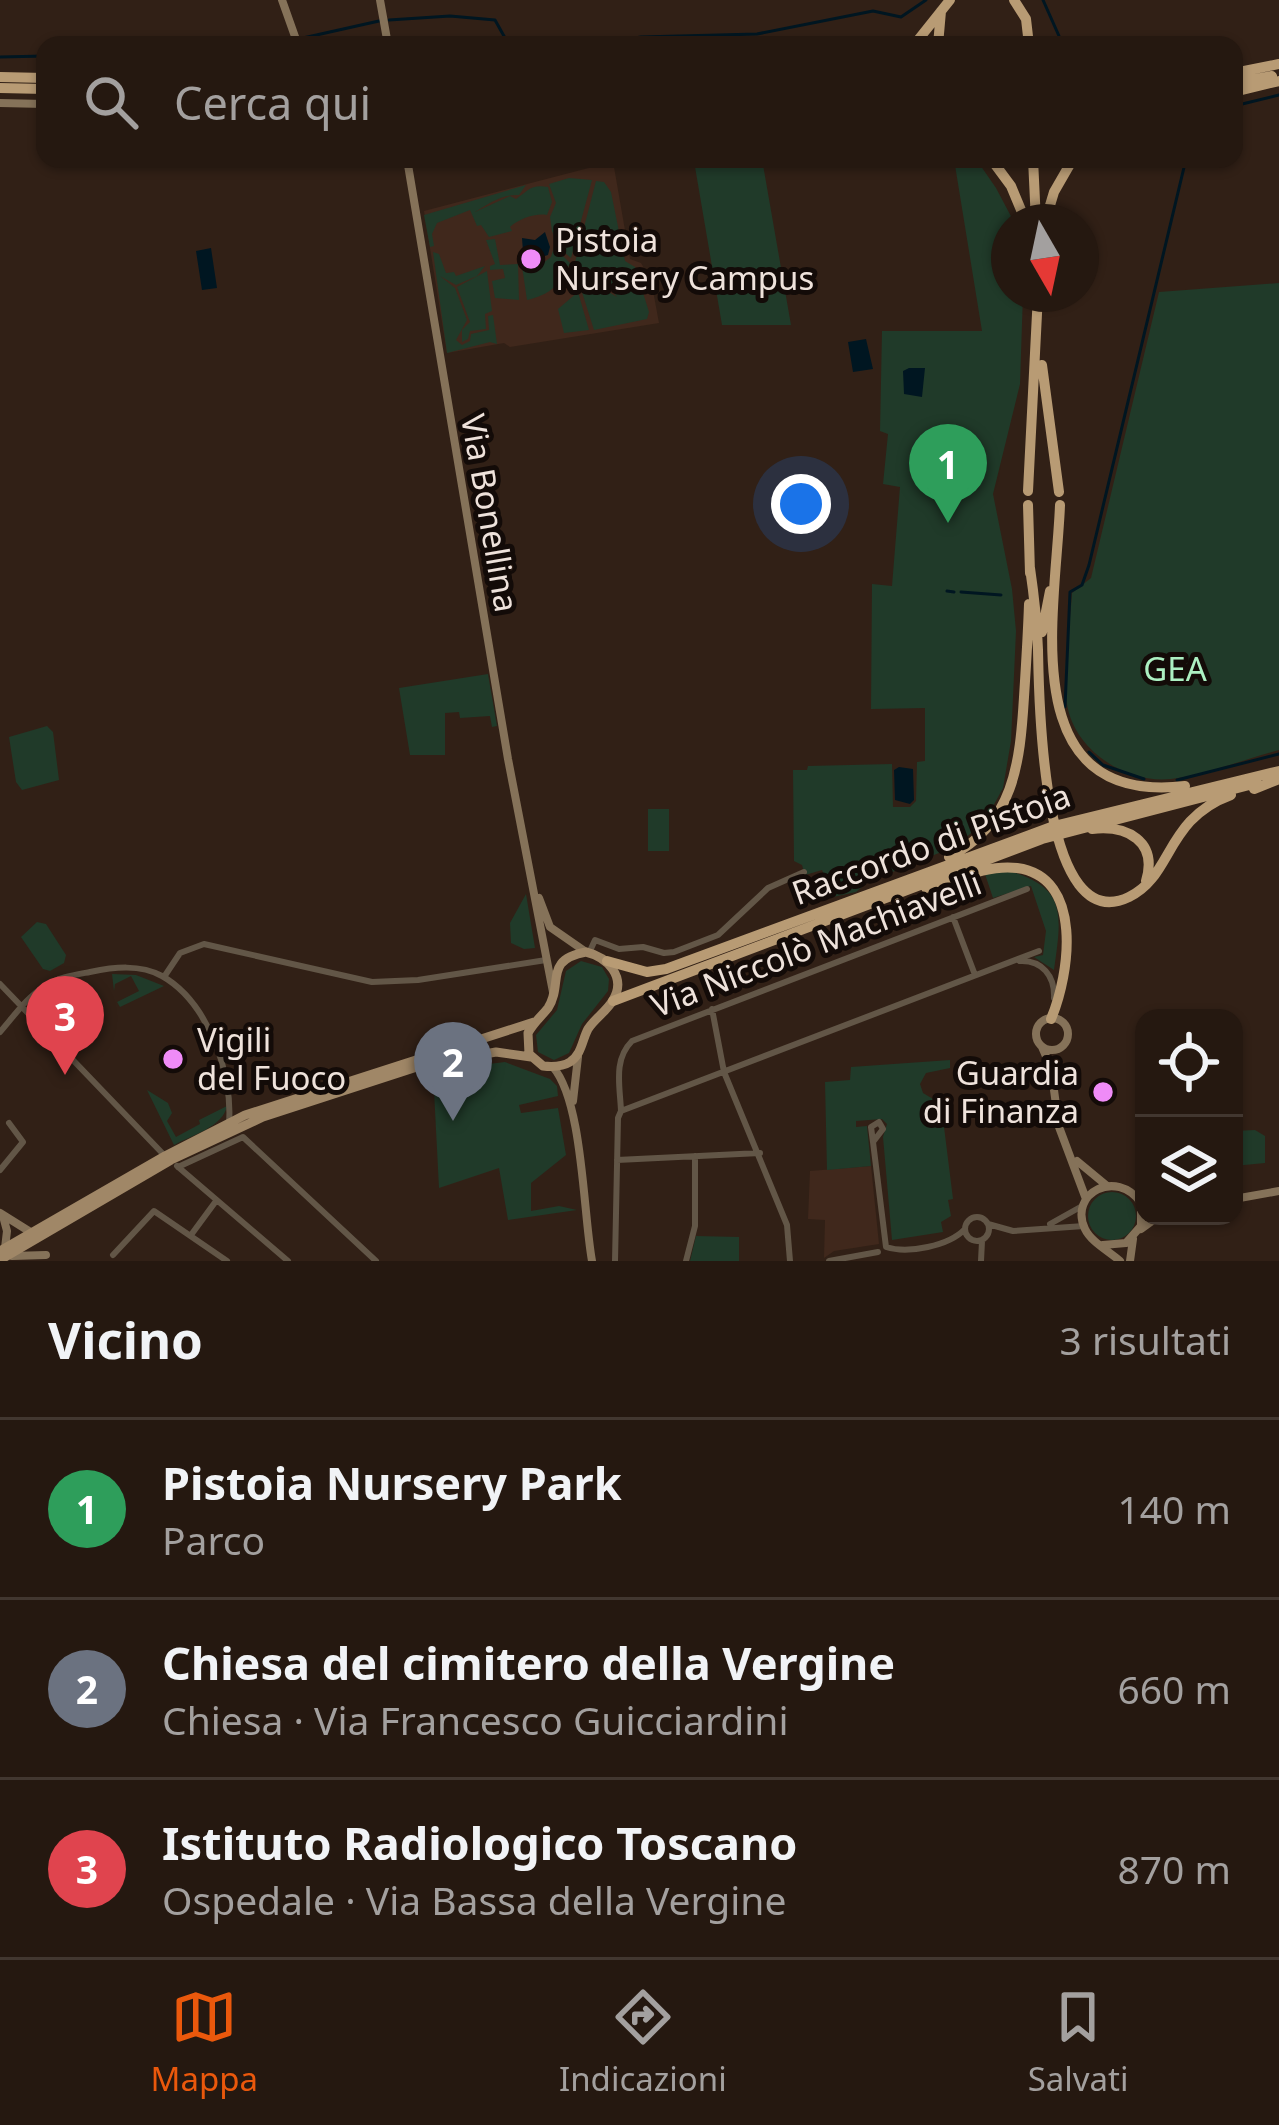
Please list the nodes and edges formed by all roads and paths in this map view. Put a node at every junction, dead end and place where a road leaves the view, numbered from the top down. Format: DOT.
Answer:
graph roads {
  1 [pos="282,0"];
  2 [pos="380,0"];
  3 [pos="1014,0"];
  4 [pos="946,4"];
  5 [pos="295,36"];
  6 [pos="386,36"];
  7 [pos="921,36"];
  8 [pos="940,36"];
  9 [pos="1028,36"];
  10 [pos="1279,64"];
  11 [pos="1243,71"];
  12 [pos="0,77"];
  13 [pos="36,78"];
  14 [pos="1279,78"];
  15 [pos="1243,81"];
  16 [pos="0,88"];
  17 [pos="36,88"];
  18 [pos="1243,89"];
  19 [pos="0,103"];
  20 [pos="36,104"];
  21 [pos="409,168"];
  22 [pos="998,168"];
  23 [pos="1034,168"];
  24 [pos="1067,168"];
  25 [pos="1018,204"];
  26 [pos="1038,204"];
  27 [pos="1048,204"];
  28 [pos="1038,312"];
  29 [pos="1038,338"];
  30 [pos="1030,568"];
  31 [pos="1055,571"];
  32 [pos="1038,656"];
  33 [pos="1279,776"];
  34 [pos="1225,783"];
  35 [pos="1042,839"];
  36 [pos="804,872"];
  37 [pos="530,874"];
  38 [pos="909,878"];
  39 [pos="1144,885"];
  40 [pos="1027,889"];
  41 [pos="860,906"];
  42 [pos="953,917"];
  43 [pos="1039,951"];
  44 [pos="587,952"];
  45 [pos="546,960"];
  46 [pos="607,961"];
  47 [pos="1016,961"];
  48 [pos="976,976"];
  49 [pos="164,977"];
  50 [pos="0,984"];
  51 [pos="553,993"];
  52 [pos="613,1000"];
  53 [pos="22,1007"];
  54 [pos="712,1009"];
  55 [pos="1050,1019"];
  56 [pos="534,1022"];
  57 [pos="0,1032"];
  58 [pos="1042,1047"];
  59 [pos="1060,1048"];
  60 [pos="578,1053"];
  61 [pos="532,1057"];
  62 [pos="553,1067"];
  63 [pos="1051,1068"];
  64 [pos="724,1072"];
  65 [pos="231,1102"];
  66 [pos="572,1109"];
  67 [pos="621,1111"];
  68 [pos="245,1115"];
  69 [pos="9,1123"];
  70 [pos="229,1123"];
  71 [pos="873,1142"];
  72 [pos="760,1153"];
  73 [pos="1071,1155"];
  74 [pos="695,1156"];
  75 [pos="617,1160"];
  76 [pos="172,1161"];
  77 [pos="0,1170"];
  78 [pos="1108,1186"];
  79 [pos="1279,1191"];
  80 [pos="1131,1192"];
  81 [pos="1135,1193"];
  82 [pos="1243,1197"];
  83 [pos="216,1201"];
  84 [pos="1085,1203"];
  85 [pos="1,1214"];
  86 [pos="988,1224"];
  87 [pos="1148,1225"];
  88 [pos="1046,1226"];
  89 [pos="1084,1226"];
  90 [pos="1013,1231"];
  91 [pos="1136,1234"];
  92 [pos="35,1235"];
  93 [pos="191,1235"];
  94 [pos="976,1239"];
  95 [pos="1103,1245"];
  96 [pos="878,1252"];
  97 [pos="2,1254"];
  98 [pos="113,1255"];
  99 [pos="50,1258"];
  100 [pos="591,1258"];
  101 [pos="227,1261"];
  102 [pos="288,1261"];
  103 [pos="376,1261"];
  104 [pos="615,1261"];
  105 [pos="686,1261"];
  106 [pos="790,1261"];
  107 [pos="829,1261"];
  108 [pos="981,1261"];
  109 [pos="1120,1261"];
  110 [pos="1130,1261"];
  1 -- 5 [label="main road"];
  2 -- 6 [label="main road"];
  3 -- 9 [label="highway"];
  4 -- 7 [label="highway"];
  4 -- 8 [label="highway"];
  10 -- 11 [label="highway"];
  12 -- 13 [label="highway"];
  14 -- 15 [label="highway"];
  14 -- 18 [label="highway"];
  16 -- 17 [label="highway"];
  19 -- 20 [label="main road"];
  21 -- 37 [label="main road, Via Bonellina"];
  22 -- 25 [label="highway"];
  23 -- 26 [label="highway"];
  24 -- 27 [label="highway"];
  28 -- 29 [label="highway"];
  29 -- 30 [label="highway"];
  29 -- 31 [label="highway"];
  30 -- 32 [label="highway"];
  30 -- 38 [label="highway"];
  31 -- 32 [label="highway"];
  31 -- 34 [label="highway"];
  32 -- 39 [label="highway"];
  33 -- 34 [label="highway, Raccordo di Pistoia"];
  33 -- 35 [label="highway, Raccordo di Pistoia"];
  33 -- 39 [label="highway"];
  34 -- 38 [label="highway, Raccordo di Pistoia"];
  35 -- 39 [label="highway"];
  35 -- 41 [label="highway, Raccordo di Pistoia"];
  36 -- 44 [label="street"];
  37 -- 44 [label="main road, Via Bonellina"];
  37 -- 45 [label="main road, Via Bonellina"];
  38 -- 46 [label="highway, Raccordo di Pistoia"];
  40 -- 42 [label="street, Via Niccolò Machiavelli"];
  41 -- 52 [label="highway, Raccordo di Pistoia"];
  41 -- 55 [label="highway"];
  42 -- 48 [label="street"];
  42 -- 54 [label="street, Via Niccolò Machiavelli"];
  43 -- 47 [label="street"];
  44 -- 46 [label="main road"];
  44 -- 51 [label="main road"];
  45 -- 49 [label="street"];
  45 -- 51 [label="main road, Via Bonellina"];
  46 -- 52 [label="main road"];
  47 -- 48 [label="street"];
  47 -- 55 [label="street"];
  48 -- 64 [label="street"];
  49 -- 53 [label="street"];
  49 -- 65 [label="street"];
  50 -- 53 [label="street"];
  51 -- 56 [label="main road"];
  52 -- 60 [label="main road"];
  53 -- 57 [label="street"];
  53 -- 76 [label="street"];
  54 -- 64 [label="street"];
  54 -- 67 [label="street, Via Niccolò Machiavelli"];
  55 -- 58 [label="main road"];
  55 -- 59 [label="main road"];
  56 -- 61 [label="main road"];
  56 -- 68 [label="main road"];
  58 -- 59 [label="main road"];
  58 -- 63 [label="main road"];
  59 -- 63 [label="main road"];
  60 -- 62 [label="main road"];
  60 -- 66 [label="main road"];
  61 -- 62 [label="main road"];
  61 -- 76 [label="main road"];
  62 -- 66 [label="main road"];
  63 -- 73 [label="main road"];
  64 -- 67 [label="street"];
  64 -- 72 [label="street"];
  65 -- 68 [label="street"];
  65 -- 70 [label="street"];
  66 -- 100 [label="main road"];
  67 -- 75 [label="street, Via Niccolò Machiavelli"];
  68 -- 70 [label="main road"];
  69 -- 77 [label="street"];
  70 -- 76 [label="main road"];
  71 -- 94 [label="street"];
  72 -- 74 [label="street"];
  72 -- 106 [label="street"];
  73 -- 78 [label="main road"];
  73 -- 84 [label="main road"];
  74 -- 75 [label="street"];
  74 -- 105 [label="street"];
  75 -- 104 [label="street, Via Niccolò Machiavelli"];
  76 -- 83 [label="street"];
  76 -- 92 [label="main road"];
  76 -- 103 [label="street"];
  78 -- 80 [label="main road"];
  78 -- 84 [label="main road"];
  79 -- 82 [label="main road"];
  80 -- 81 [label="main road"];
  80 -- 91 [label="main road"];
  83 -- 93 [label="street"];
  83 -- 102 [label="street"];
  84 -- 88 [label="street"];
  84 -- 89 [label="main road"];
  85 -- 92 [label="main road"];
  85 -- 97 [label="main road"];
  86 -- 90 [label="street"];
  86 -- 94 [label="street"];
  86 -- 94 [label="street"];
  87 -- 91 [label="main road"];
  88 -- 89 [label="street"];
  88 -- 90 [label="street"];
  89 -- 95 [label="main road"];
  90 -- 94 [label="street"];
  91 -- 95 [label="main road"];
  91 -- 110 [label="main road"];
  92 -- 97 [label="main road"];
  92 -- 99 [label="main road"];
  93 -- 98 [label="street"];
  93 -- 101 [label="street"];
  94 -- 108 [label="street"];
  95 -- 109 [label="main road"];
  96 -- 107 [label="street"];
  97 -- 99 [label="main road"];
}
